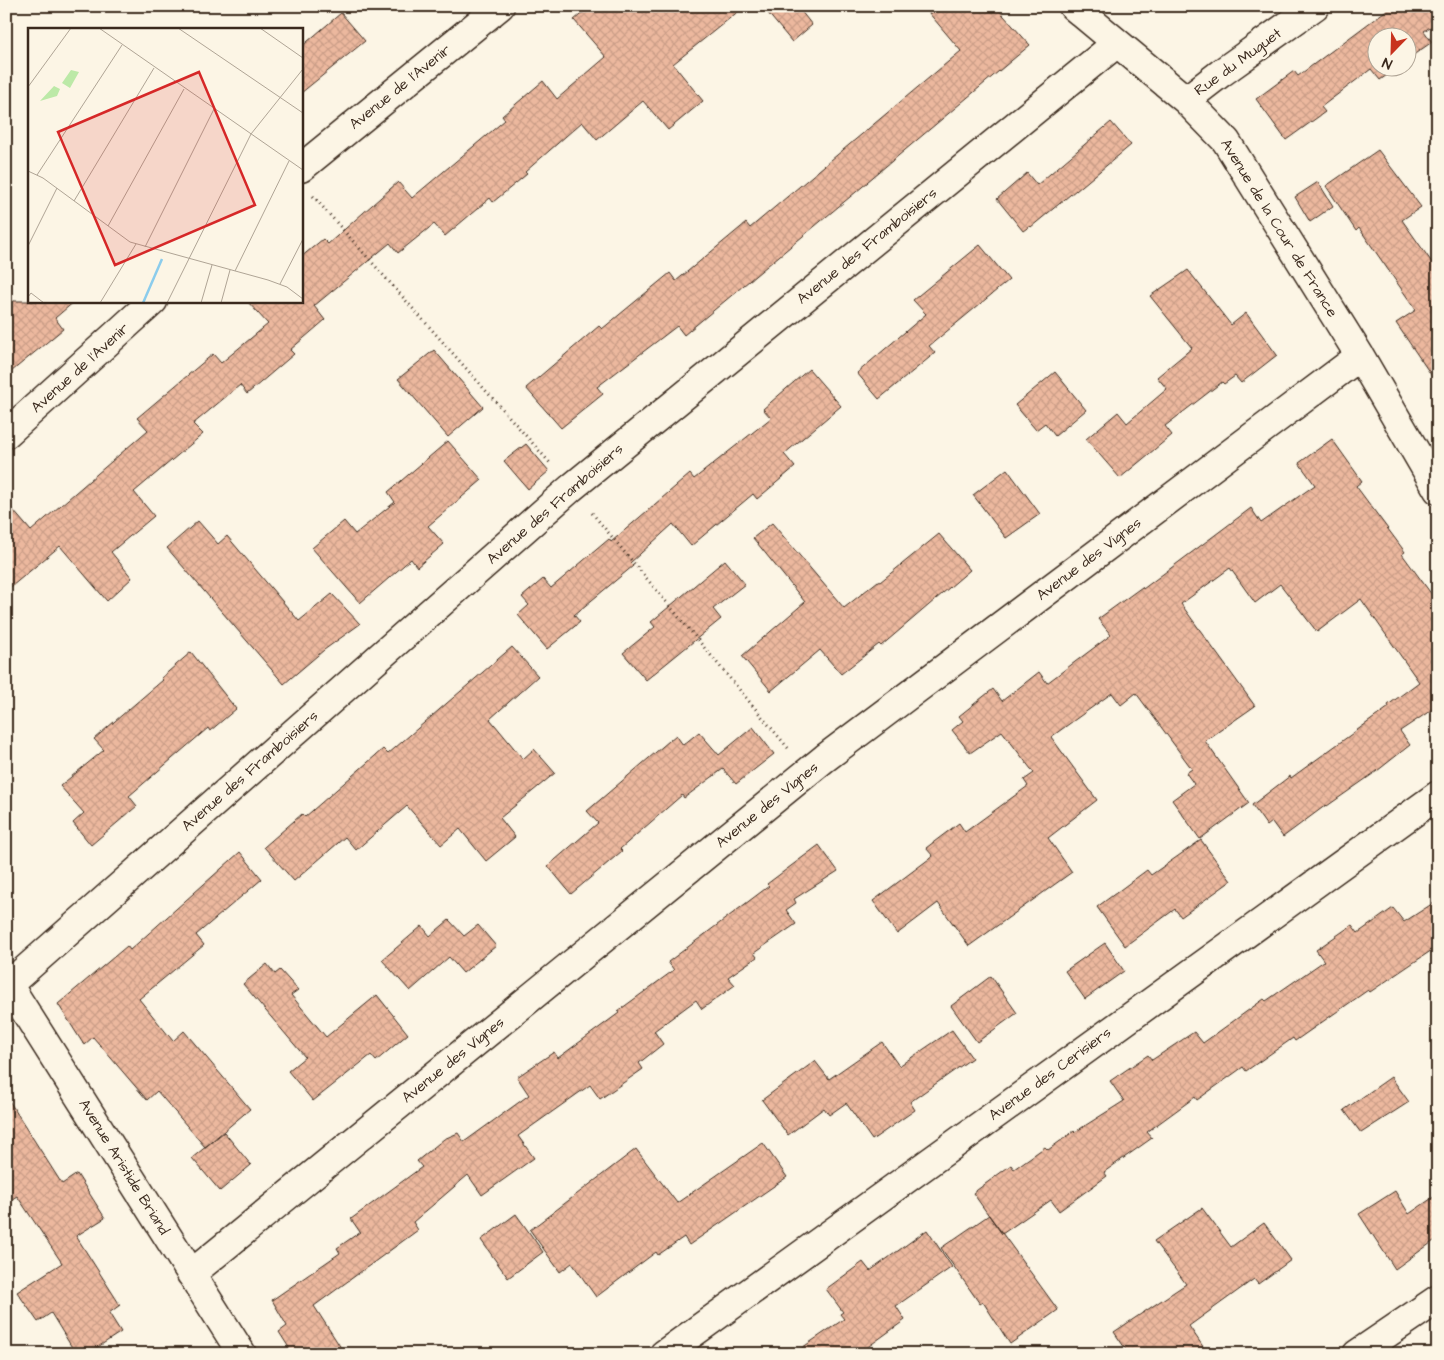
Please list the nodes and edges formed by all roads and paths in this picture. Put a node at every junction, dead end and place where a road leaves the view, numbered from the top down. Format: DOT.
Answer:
graph roads {
  1 [pos="500,6"];
  2 [pos="1073,6"];
  3 [pos="1315,6"];
  4 [pos="1117,43"];
  5 [pos="1186,100"];
  6 [pos="302,167"];
  7 [pos="152,302"];
  8 [pos="1360,356"];
  9 [pos="6,434"];
  10 [pos="1438,490"];
  11 [pos="1438,794"];
  12 [pos="7,983"];
  13 [pos="191,1274"];
  14 [pos="1438,1299"];
  15 [pos="242,1354"];
  16 [pos="664,1354"];
  17 [pos="1356,1354"];
  1 -- 6 [label="street, Avenue de l'Avenir"];
  2 -- 4 [label="street, Avenue de la Cour de France"];
  3 -- 5 [label="street, Rue du Muguet"];
  4 -- 5 [label="street, Avenue de la Cour de France"];
  4 -- 12 [label="street, Avenue des Framboisiers"];
  5 -- 8 [label="street, Avenue de la Cour de France"];
  7 -- 9 [label="street, Avenue de l'Avenir"];
  8 -- 10 [label="street, Avenue de la Cour de France"];
  8 -- 13 [label="street, Avenue des Vignes"];
  11 -- 16 [label="street, Avenue des Cerisiers"];
  12 -- 13 [label="street, Avenue Aristide Briand"];
  13 -- 15 [label="street, Avenue Aristide Briand"];
  14 -- 17 [label="street"];
}
